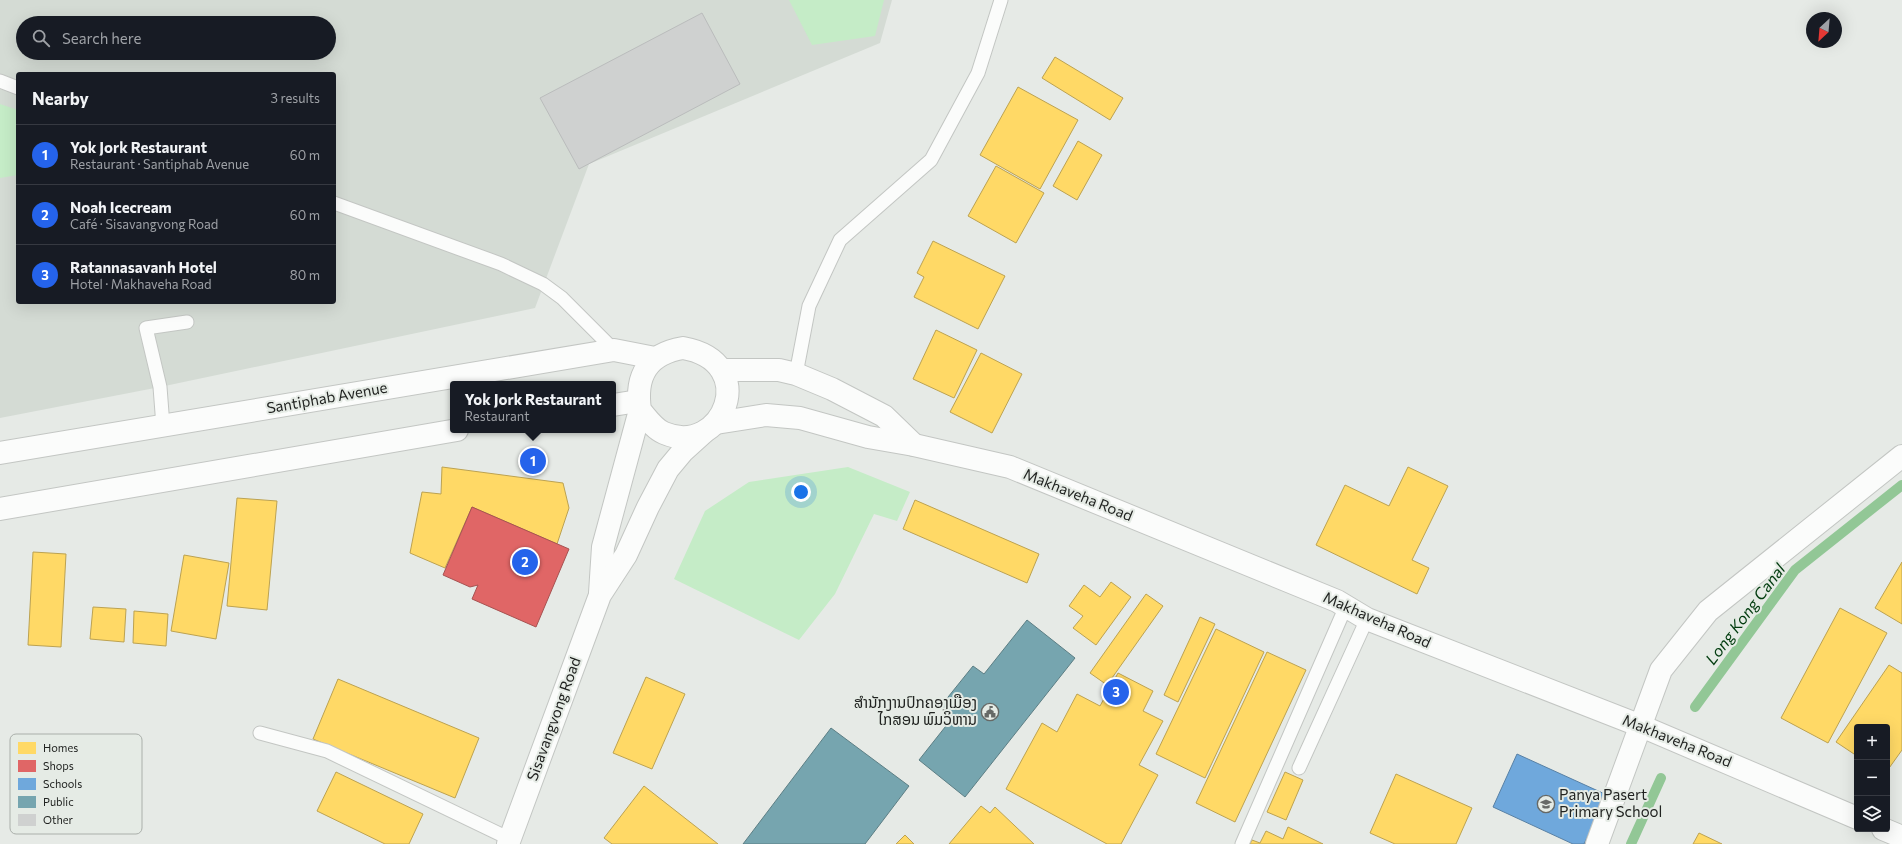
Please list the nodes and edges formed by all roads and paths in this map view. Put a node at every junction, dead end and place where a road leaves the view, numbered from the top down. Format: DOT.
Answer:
graph roads {
  1 [pos="1001,0"];
  2 [pos="0,81"];
  3 [pos="16,87"];
  4 [pos="336,204"];
  5 [pos="188,322"];
  6 [pos="614,350"];
  7 [pos="655,358"];
  8 [pos="722,370"];
  9 [pos="796,374"];
  10 [pos="616,405"];
  11 [pos="639,406"];
  12 [pos="162,426"];
  13 [pos="710,427"];
  14 [pos="450,431"];
  15 [pos="914,445"];
  16 [pos="0,453"];
  17 [pos="1902,456"];
  18 [pos="0,509"];
  19 [pos="600,594"];
  20 [pos="1346,606"];
  21 [pos="1367,619"];
  22 [pos="1641,726"];
  23 [pos="260,733"];
  24 [pos="1298,768"];
  25 [pos="1854,817"];
  26 [pos="1890,832"];
  27 [pos="1902,837"];
  28 [pos="509,842"];
  29 [pos="1242,844"];
  30 [pos="1597,844"];
  1 -- 9 [label="lane"];
  2 -- 3 [label="lane"];
  4 -- 6 [label="lane"];
  5 -- 12 [label="lane"];
  6 -- 7 [label="street, Santiphab Avenue"];
  6 -- 12 [label="street, Santiphab Avenue"];
  7 -- 8 [label="street"];
  7 -- 11 [label="street"];
  8 -- 9 [label="street"];
  8 -- 13 [label="street"];
  9 -- 15 [label="street"];
  10 -- 11 [label="street"];
  11 -- 13 [label="street"];
  11 -- 19 [label="street"];
  12 -- 16 [label="street, Santiphab Avenue"];
  13 -- 15 [label="street, Makhaveha Road"];
  13 -- 19 [label="street"];
  14 -- 18 [label="street"];
  15 -- 20 [label="street, Makhaveha Road"];
  17 -- 22 [label="street"];
  19 -- 28 [label="street, Sisavangvong Road"];
  20 -- 21 [label="street, Makhaveha Road"];
  20 -- 29 [label="lane"];
  21 -- 22 [label="street, Makhaveha Road"];
  21 -- 24 [label="lane"];
  22 -- 25 [label="street, Makhaveha Road"];
  22 -- 30 [label="street"];
  23 -- 28 [label="lane"];
  26 -- 27 [label="street"];
}
